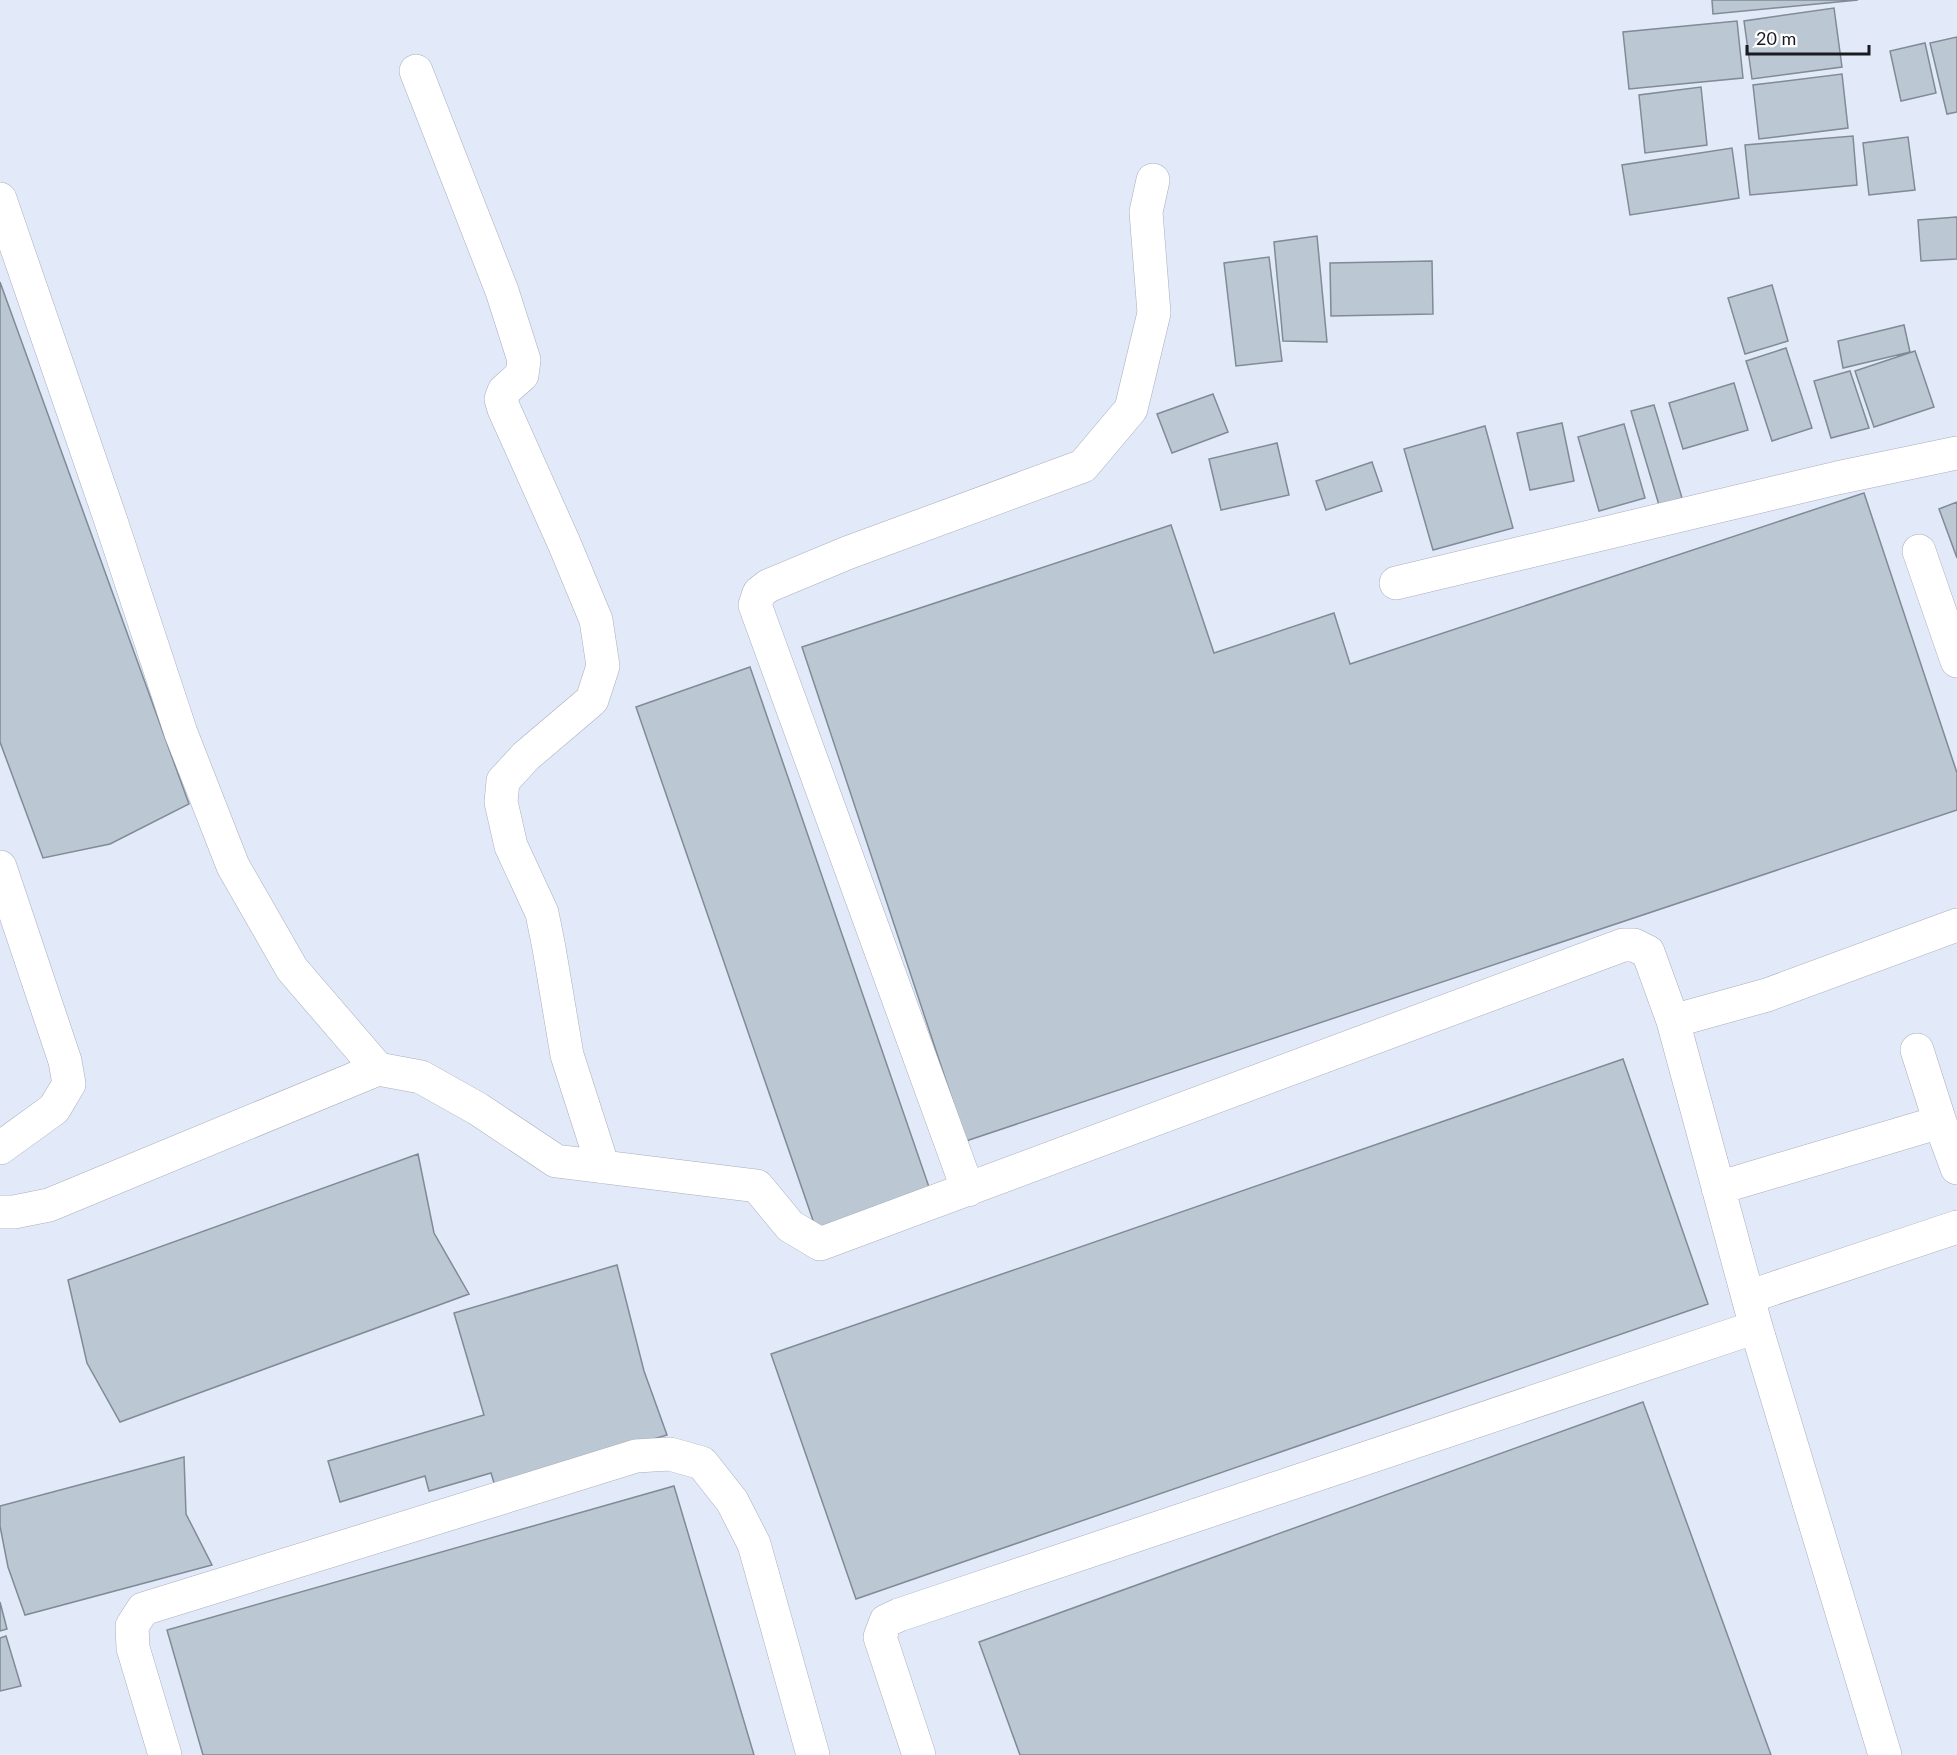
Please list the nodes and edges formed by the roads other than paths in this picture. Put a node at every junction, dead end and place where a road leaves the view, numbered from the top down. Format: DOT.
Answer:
graph roads {
  1 [pos="416,71"];
  2 [pos="1153,180"];
  3 [pos="0,199"];
  4 [pos="1957,453"];
  5 [pos="1919,552"];
  6 [pos="1396,584"];
  7 [pos="1957,661"];
  8 [pos="0,867"];
  9 [pos="1957,925"];
  10 [pos="1673,1021"];
  11 [pos="1917,1050"];
  12 [pos="378,1069"];
  13 [pos="1940,1122"];
  14 [pos="0,1148"];
  15 [pos="603,1167"];
  16 [pos="1957,1168"];
  17 [pos="1718,1188"];
  18 [pos="968,1190"];
  19 [pos="0,1212"];
  20 [pos="1957,1227"];
  21 [pos="1752,1312"];
  22 [pos="165,1755"];
  23 [pos="813,1755"];
  24 [pos="919,1755"];
  25 [pos="1885,1755"];
  1 -- 15 [label="street"];
  2 -- 18 [label="street"];
  3 -- 12 [label="street"];
  4 -- 6 [label="street"];
  5 -- 7 [label="street"];
  8 -- 14 [label="street"];
  9 -- 10 [label="street"];
  10 -- 17 [label="street"];
  10 -- 18 [label="street"];
  11 -- 13 [label="street"];
  12 -- 15 [label="street"];
  12 -- 19 [label="street"];
  13 -- 16 [label="street"];
  13 -- 17 [label="street"];
  15 -- 18 [label="street"];
  17 -- 21 [label="street"];
  20 -- 21 [label="street"];
  21 -- 24 [label="street"];
  21 -- 25 [label="street"];
  22 -- 23 [label="street"];
}
